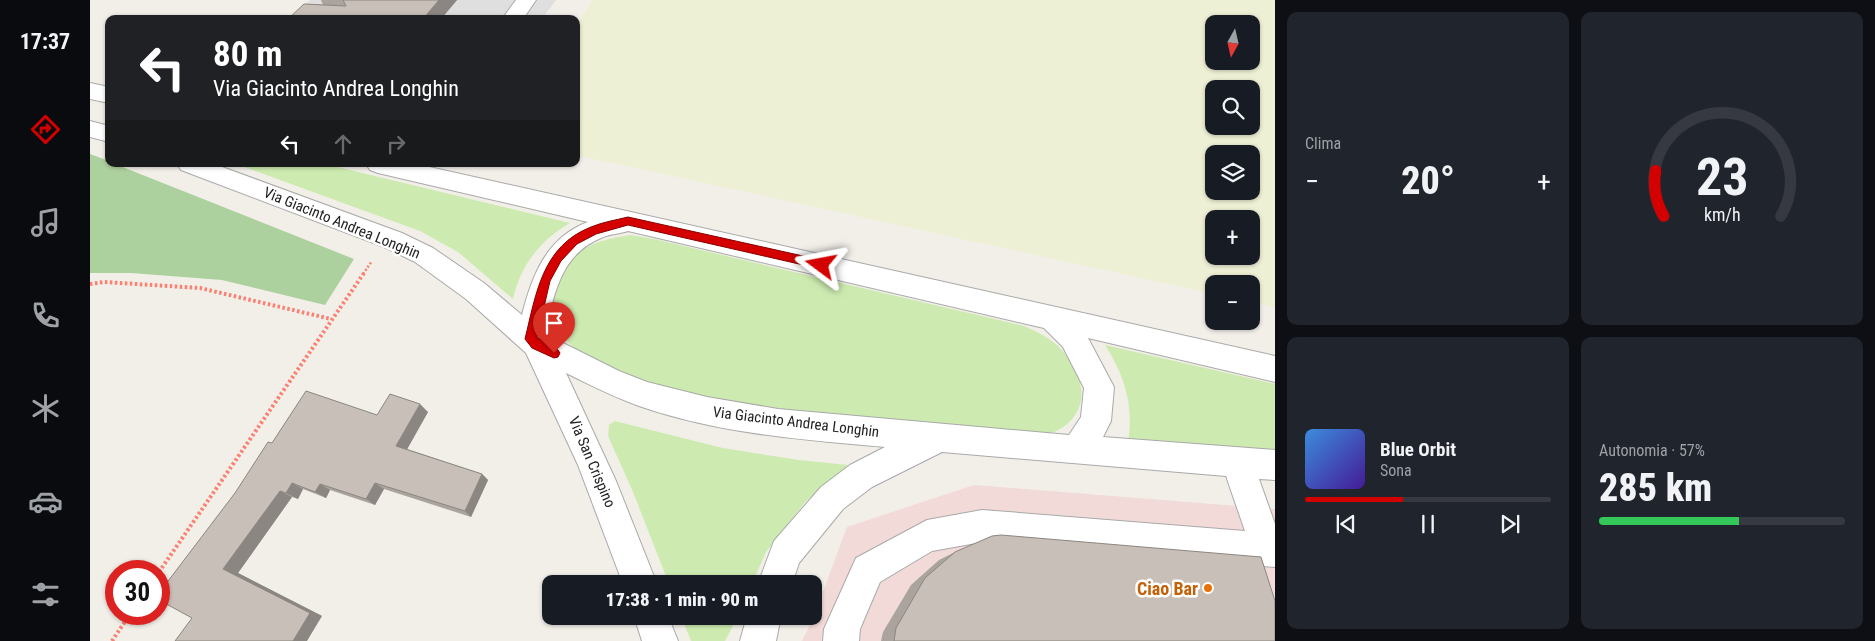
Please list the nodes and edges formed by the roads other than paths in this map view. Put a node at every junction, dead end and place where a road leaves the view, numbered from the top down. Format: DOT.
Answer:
graph roads {
  1 [pos="526,0"];
  2 [pos="515,15"];
  3 [pos="90,91"];
  4 [pos="105,94"];
  5 [pos="90,129"];
  6 [pos="105,133"];
  7 [pos="197,167"];
  8 [pos="391,167"];
  9 [pos="628,221"];
  10 [pos="1051,318"];
  11 [pos="533,342"];
  12 [pos="1275,369"];
  13 [pos="940,438"];
  14 [pos="1076,450"];
  15 [pos="1237,462"];
  16 [pos="1275,465"];
  17 [pos="1258,556"];
  18 [pos="637,575"];
  19 [pos="778,575"];
  20 [pos="655,625"];
  21 [pos="762,625"];
  22 [pos="660,641"];
  23 [pos="758,641"];
  24 [pos="841,641"];
  1 -- 2 [label="street"];
  3 -- 4 [label="street"];
  5 -- 6 [label="street"];
  7 -- 11 [label="street, Via Giacinto Andrea Longhin"];
  8 -- 9 [label="street"];
  9 -- 10 [label="street"];
  9 -- 11 [label="street"];
  10 -- 12 [label="street"];
  10 -- 14 [label="street"];
  11 -- 13 [label="street, Via Giacinto Andrea Longhin"];
  11 -- 18 [label="street, Via San Crispino"];
  13 -- 14 [label="street, Via Giacinto Andrea Longhin"];
  13 -- 19 [label="street"];
  14 -- 15 [label="street, Via Giacinto Andrea Longhin"];
  15 -- 16 [label="street, Via Giacinto Andrea Longhin"];
  15 -- 17 [label="street"];
  17 -- 24 [label="street"];
  20 -- 22 [label="street"];
  21 -- 23 [label="street"];
}
